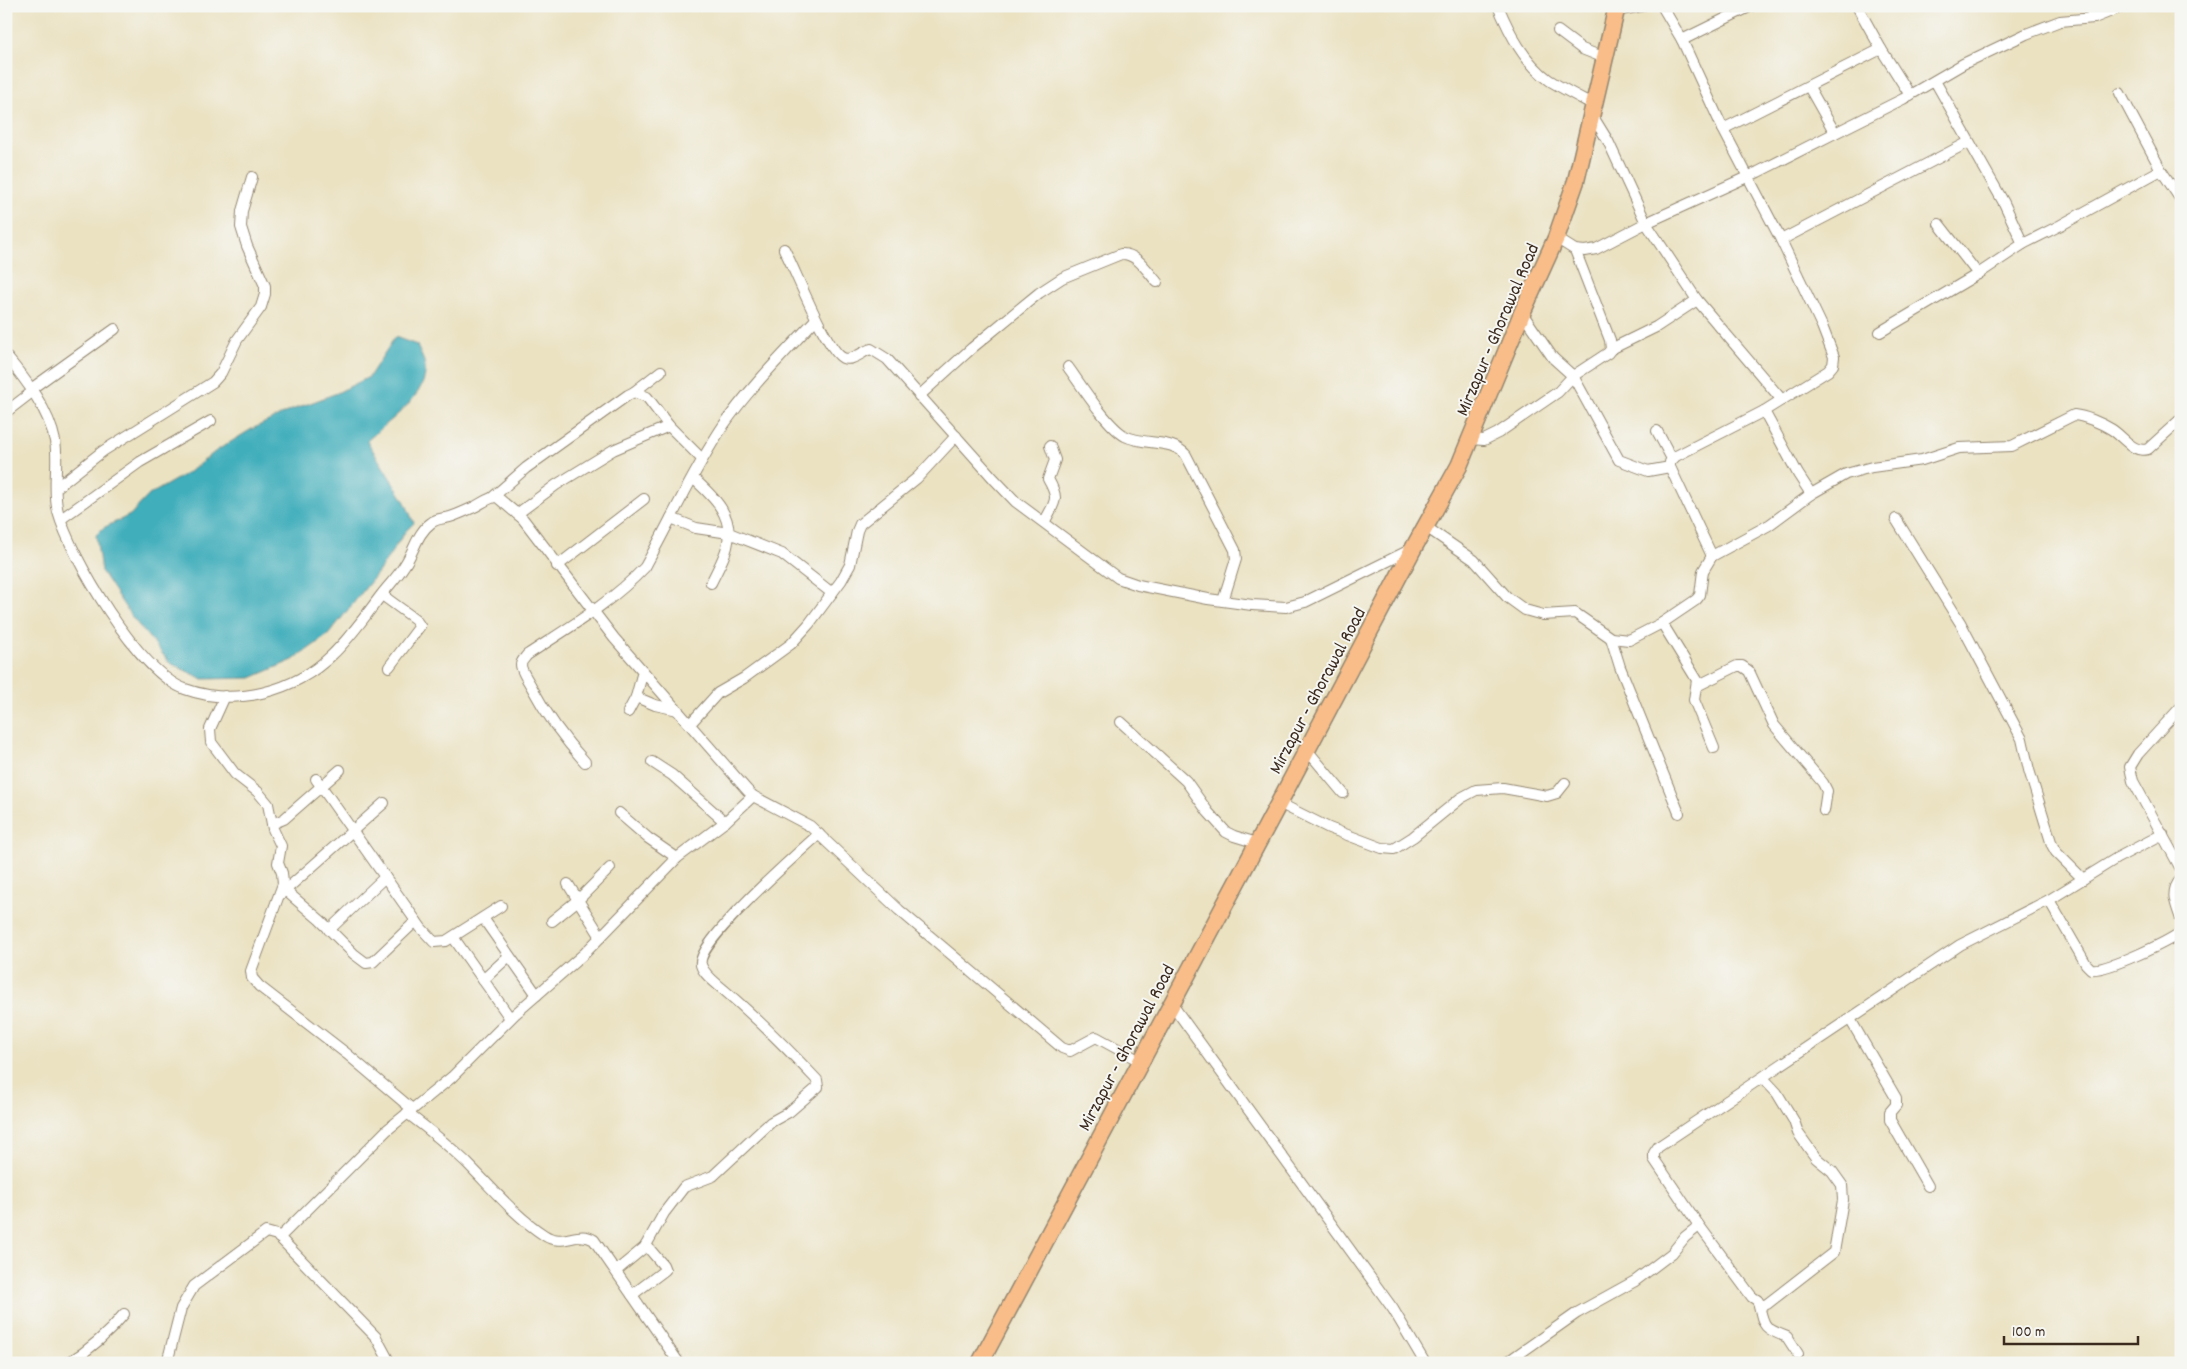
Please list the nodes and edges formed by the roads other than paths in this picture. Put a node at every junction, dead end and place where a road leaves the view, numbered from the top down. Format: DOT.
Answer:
graph roads {
  1 [pos="1498,6"];
  2 [pos="1642,6"];
  3 [pos="1662,6"];
  4 [pos="1751,6"];
  5 [pos="1857,6"];
  6 [pos="2089,6"];
  7 [pos="2121,7"];
  8 [pos="1616,9"];
  9 [pos="2094,18"];
  10 [pos="1558,31"];
  11 [pos="1682,40"];
  12 [pos="1881,49"];
  13 [pos="1605,58"];
  14 [pos="1935,81"];
  15 [pos="1809,87"];
  16 [pos="2120,93"];
  17 [pos="1910,95"];
  18 [pos="1593,110"];
  19 [pos="1723,129"];
  20 [pos="1835,133"];
  21 [pos="1969,142"];
  22 [pos="2161,170"];
  23 [pos="1746,176"];
  24 [pos="252,177"];
  25 [pos="2181,200"];
  26 [pos="1646,223"];
  27 [pos="1939,224"];
  28 [pos="1556,238"];
  29 [pos="1781,240"];
  30 [pos="2023,244"];
  31 [pos="784,249"];
  32 [pos="1575,250"];
  33 [pos="1978,274"];
  34 [pos="1157,282"];
  35 [pos="1697,300"];
  36 [pos="1522,313"];
  37 [pos="816,319"];
  38 [pos="115,329"];
  39 [pos="1880,332"];
  40 [pos="1611,349"];
  41 [pos="6,356"];
  42 [pos="1068,367"];
  43 [pos="661,371"];
  44 [pos="1573,376"];
  45 [pos="32,391"];
  46 [pos="634,392"];
  47 [pos="919,396"];
  48 [pos="1782,400"];
  49 [pos="1764,411"];
  50 [pos="6,412"];
  51 [pos="2181,419"];
  52 [pos="211,421"];
  53 [pos="669,426"];
  54 [pos="1656,431"];
  55 [pos="956,436"];
  56 [pos="1471,439"];
  57 [pos="1050,446"];
  58 [pos="702,459"];
  59 [pos="1671,463"];
  60 [pos="693,478"];
  61 [pos="56,488"];
  62 [pos="1811,494"];
  63 [pos="494,497"];
  64 [pos="644,499"];
  65 [pos="517,514"];
  66 [pos="671,518"];
  67 [pos="61,519"];
  68 [pos="1896,519"];
  69 [pos="1045,521"];
  70 [pos="1426,527"];
  71 [pos="728,533"];
  72 [pos="1413,549"];
  73 [pos="1712,556"];
  74 [pos="557,566"];
  75 [pos="711,583"];
  76 [pos="832,593"];
  77 [pos="382,595"];
  78 [pos="1223,601"];
  79 [pos="593,611"];
  80 [pos="1662,623"];
  81 [pos="1611,638"];
  82 [pos="389,667"];
  83 [pos="643,671"];
  84 [pos="1697,686"];
  85 [pos="226,696"];
  86 [pos="636,697"];
  87 [pos="2181,707"];
  88 [pos="678,710"];
  89 [pos="628,712"];
  90 [pos="1121,722"];
  91 [pos="690,724"];
  92 [pos="1714,748"];
  93 [pos="1307,750"];
  94 [pos="585,762"];
  95 [pos="652,762"];
  96 [pos="340,770"];
  97 [pos="319,783"];
  98 [pos="1565,783"];
  99 [pos="1343,793"];
  100 [pos="753,796"];
  101 [pos="384,803"];
  102 [pos="1279,803"];
  103 [pos="1824,810"];
  104 [pos="1679,813"];
  105 [pos="619,814"];
  106 [pos="725,822"];
  107 [pos="272,824"];
  108 [pos="353,832"];
  109 [pos="818,834"];
  110 [pos="2163,834"];
  111 [pos="1257,843"];
  112 [pos="677,858"];
  113 [pos="610,868"];
  114 [pos="2181,869"];
  115 [pos="385,877"];
  116 [pos="2083,879"];
  117 [pos="2181,879"];
  118 [pos="568,884"];
  119 [pos="283,893"];
  120 [pos="578,900"];
  121 [pos="2048,900"];
  122 [pos="501,906"];
  123 [pos="483,918"];
  124 [pos="2181,919"];
  125 [pos="416,921"];
  126 [pos="552,921"];
  127 [pos="329,930"];
  128 [pos="2181,932"];
  129 [pos="453,936"];
  130 [pos="602,937"];
  131 [pos="510,956"];
  132 [pos="483,980"];
  133 [pos="537,994"];
  134 [pos="1171,1003"];
  135 [pos="510,1018"];
  136 [pos="1850,1019"];
  137 [pos="1140,1061"];
  138 [pos="1763,1078"];
  139 [pos="410,1111"];
  140 [pos="1928,1186"];
  141 [pos="1698,1224"];
  142 [pos="279,1238"];
  143 [pos="646,1245"];
  144 [pos="616,1271"];
  145 [pos="632,1295"];
  146 [pos="1757,1300"];
  147 [pos="124,1314"];
  148 [pos="1798,1354"];
  149 [pos="68,1363"];
  150 [pos="168,1363"];
  151 [pos="390,1363"];
  152 [pos="679,1363"];
  153 [pos="980,1363"];
  154 [pos="1425,1363"];
  155 [pos="1506,1363"];
  1 -- 18 [label="street"];
  2 -- 8 [label="street"];
  3 -- 11 [label="street"];
  4 -- 11 [label="street"];
  5 -- 12 [label="street"];
  6 -- 9 [label="street"];
  7 -- 9 [label="street"];
  8 -- 13 [label="main road, Mirzapur - Ghorawal Road"];
  9 -- 14 [label="street"];
  10 -- 13 [label="street"];
  11 -- 19 [label="street"];
  12 -- 15 [label="street"];
  12 -- 17 [label="street"];
  13 -- 18 [label="main road, Mirzapur - Ghorawal Road"];
  14 -- 17 [label="street"];
  14 -- 21 [label="street"];
  15 -- 19 [label="street"];
  15 -- 20 [label="street"];
  16 -- 22 [label="street"];
  17 -- 20 [label="street"];
  18 -- 26 [label="street"];
  18 -- 28 [label="main road, Mirzapur - Ghorawal Road"];
  19 -- 23 [label="street"];
  20 -- 23 [label="street"];
  21 -- 29 [label="street"];
  21 -- 30 [label="street"];
  22 -- 25 [label="street"];
  22 -- 30 [label="street"];
  23 -- 26 [label="street"];
  23 -- 29 [label="street"];
  24 -- 61 [label="street"];
  26 -- 32 [label="street"];
  26 -- 35 [label="street"];
  27 -- 33 [label="street"];
  28 -- 32 [label="street"];
  28 -- 36 [label="main road, Mirzapur - Ghorawal Road"];
  29 -- 48 [label="street"];
  30 -- 33 [label="street"];
  31 -- 37 [label="street"];
  32 -- 40 [label="street"];
  33 -- 39 [label="street"];
  34 -- 47 [label="street"];
  35 -- 40 [label="street"];
  35 -- 48 [label="street"];
  36 -- 44 [label="street"];
  36 -- 56 [label="main road, Mirzapur - Ghorawal Road"];
  37 -- 47 [label="street"];
  37 -- 58 [label="street"];
  38 -- 45 [label="street"];
  40 -- 44 [label="street"];
  41 -- 45 [label="street"];
  42 -- 78 [label="street"];
  43 -- 46 [label="street"];
  44 -- 56 [label="street"];
  44 -- 59 [label="street"];
  45 -- 50 [label="street"];
  45 -- 61 [label="street"];
  46 -- 53 [label="street"];
  46 -- 63 [label="street"];
  47 -- 55 [label="street"];
  48 -- 49 [label="street"];
  49 -- 59 [label="street"];
  49 -- 62 [label="street"];
  51 -- 62 [label="street"];
  52 -- 67 [label="street"];
  53 -- 58 [label="street"];
  53 -- 65 [label="street"];
  54 -- 59 [label="street"];
  55 -- 69 [label="street"];
  55 -- 76 [label="street"];
  56 -- 70 [label="main road, Mirzapur - Ghorawal Road"];
  57 -- 69 [label="street"];
  58 -- 60 [label="street"];
  59 -- 73 [label="street"];
  60 -- 66 [label="street"];
  60 -- 71 [label="street"];
  61 -- 67 [label="street"];
  62 -- 73 [label="street"];
  63 -- 65 [label="street"];
  63 -- 77 [label="street"];
  64 -- 74 [label="street"];
  65 -- 74 [label="street"];
  66 -- 71 [label="street"];
  66 -- 79 [label="street"];
  67 -- 85 [label="street"];
  68 -- 116 [label="street"];
  69 -- 78 [label="street"];
  70 -- 72 [label="main road, Mirzapur - Ghorawal Road"];
  70 -- 81 [label="street"];
  71 -- 75 [label="street"];
  71 -- 76 [label="street"];
  72 -- 78 [label="street"];
  72 -- 93 [label="main road, Mirzapur - Ghorawal Road"];
  73 -- 80 [label="street"];
  74 -- 79 [label="street"];
  76 -- 91 [label="street"];
  77 -- 82 [label="street"];
  77 -- 85 [label="street"];
  79 -- 83 [label="street"];
  79 -- 94 [label="street"];
  80 -- 81 [label="street"];
  80 -- 84 [label="street"];
  81 -- 104 [label="street"];
  83 -- 86 [label="street"];
  83 -- 88 [label="street"];
  84 -- 92 [label="street"];
  84 -- 103 [label="street"];
  85 -- 107 [label="street"];
  86 -- 88 [label="street"];
  86 -- 89 [label="street"];
  87 -- 110 [label="street"];
  88 -- 91 [label="street"];
  90 -- 111 [label="street"];
  91 -- 100 [label="street"];
  93 -- 99 [label="street"];
  93 -- 102 [label="main road, Mirzapur - Ghorawal Road"];
  95 -- 106 [label="street"];
  96 -- 97 [label="street"];
  97 -- 107 [label="street"];
  97 -- 108 [label="street"];
  98 -- 102 [label="street"];
  100 -- 106 [label="street"];
  100 -- 109 [label="street"];
  101 -- 108 [label="street"];
  102 -- 111 [label="main road, Mirzapur - Ghorawal Road"];
  105 -- 112 [label="street"];
  106 -- 112 [label="street"];
  107 -- 119 [label="street"];
  108 -- 115 [label="street"];
  108 -- 119 [label="street"];
  109 -- 137 [label="street"];
  109 -- 143 [label="street"];
  110 -- 114 [label="street"];
  110 -- 116 [label="street"];
  111 -- 134 [label="main road, Mirzapur - Ghorawal Road"];
  112 -- 130 [label="street"];
  113 -- 120 [label="street"];
  115 -- 125 [label="street"];
  115 -- 127 [label="street"];
  116 -- 121 [label="street"];
  117 -- 124 [label="street"];
  118 -- 120 [label="street"];
  119 -- 127 [label="street"];
  119 -- 139 [label="street"];
  120 -- 126 [label="street"];
  120 -- 130 [label="street"];
  121 -- 128 [label="street"];
  121 -- 136 [label="street"];
  122 -- 123 [label="street"];
  123 -- 129 [label="street"];
  123 -- 131 [label="street"];
  125 -- 127 [label="street"];
  125 -- 129 [label="street"];
  129 -- 132 [label="street"];
  130 -- 133 [label="street"];
  131 -- 132 [label="street"];
  131 -- 133 [label="street"];
  132 -- 135 [label="street"];
  133 -- 135 [label="street"];
  134 -- 137 [label="main road, Mirzapur - Ghorawal Road"];
  134 -- 154 [label="street"];
  135 -- 139 [label="street"];
  136 -- 138 [label="street"];
  136 -- 140 [label="street"];
  137 -- 153 [label="main road, Mirzapur - Ghorawal Road"];
  138 -- 141 [label="street"];
  138 -- 146 [label="street"];
  139 -- 142 [label="street"];
  139 -- 144 [label="street"];
  141 -- 146 [label="street"];
  141 -- 155 [label="street"];
  142 -- 150 [label="street"];
  142 -- 151 [label="street"];
  143 -- 144 [label="street"];
  143 -- 145 [label="street"];
  144 -- 145 [label="street"];
  145 -- 152 [label="street"];
  146 -- 148 [label="street"];
  147 -- 149 [label="street"];
}
